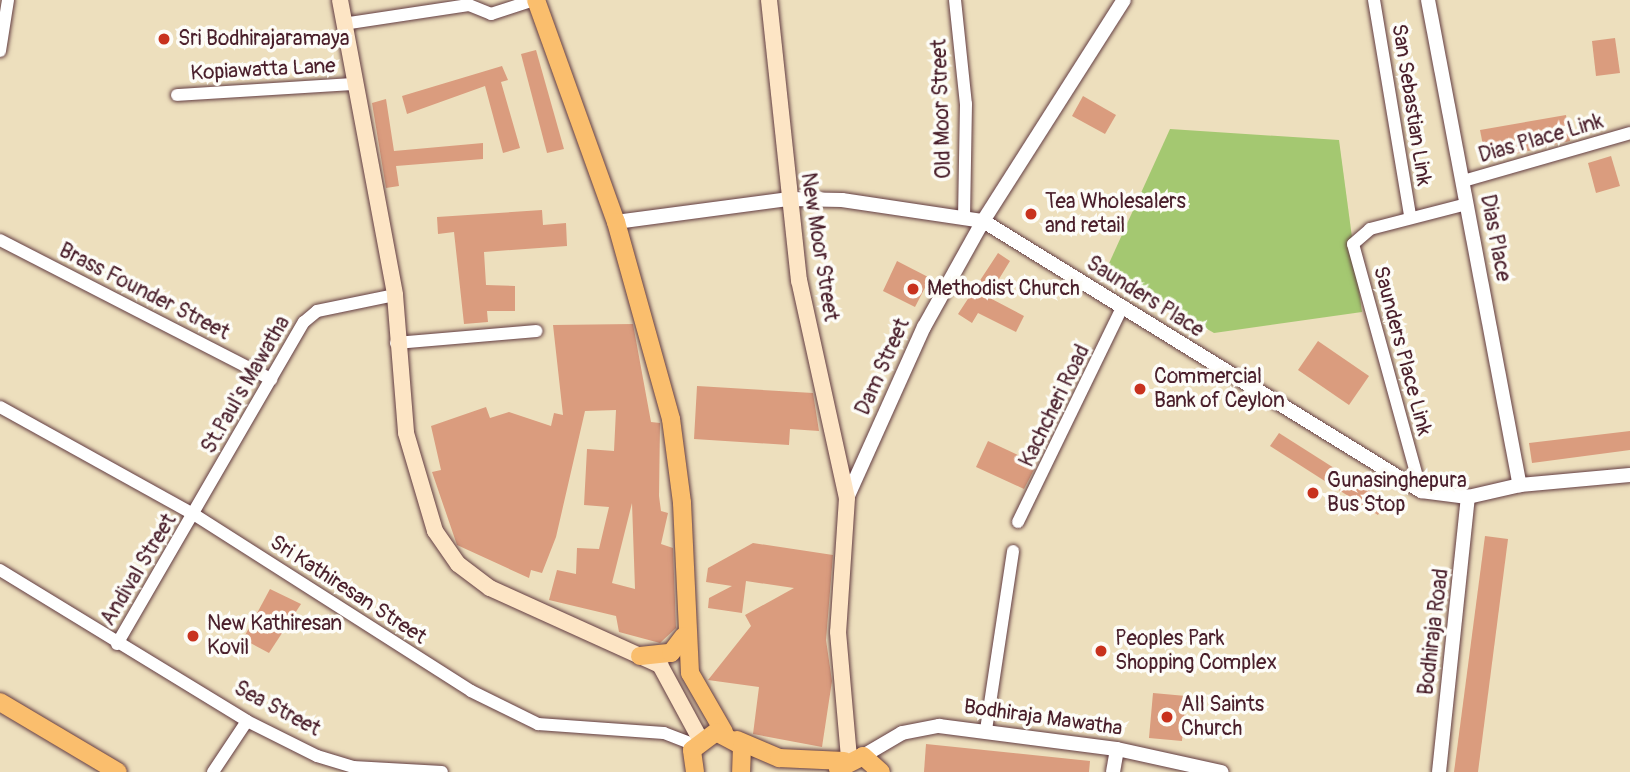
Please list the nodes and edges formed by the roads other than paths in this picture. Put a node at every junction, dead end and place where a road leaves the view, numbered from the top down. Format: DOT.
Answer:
graph roads {
  1 [pos="8,0"];
  2 [pos="340,0"];
  3 [pos="535,0"];
  4 [pos="769,0"];
  5 [pos="955,0"];
  6 [pos="1124,0"];
  7 [pos="1374,0"];
  8 [pos="1428,0"];
  9 [pos="342,24"];
  10 [pos="0,51"];
  11 [pos="351,85"];
  12 [pos="177,94"];
  13 [pos="1630,133"];
  14 [pos="1463,181"];
  15 [pos="789,199"];
  16 [pos="1468,204"];
  17 [pos="1410,216"];
  18 [pos="964,217"];
  19 [pos="983,221"];
  20 [pos="616,222"];
  21 [pos="0,240"];
  22 [pos="395,295"];
  23 [pos="1123,306"];
  24 [pos="536,331"];
  25 [pos="396,343"];
  26 [pos="271,379"];
  27 [pos="0,407"];
  28 [pos="1630,475"];
  29 [pos="1520,485"];
  30 [pos="1421,491"];
  31 [pos="1468,497"];
  32 [pos="847,498"];
  33 [pos="195,515"];
  34 [pos="1018,522"];
  35 [pos="1013,551"];
  36 [pos="0,570"];
  37 [pos="684,636"];
  38 [pos="117,644"];
  39 [pos="640,656"];
  40 [pos="0,702"];
  41 [pos="247,721"];
  42 [pos="986,730"];
  43 [pos="730,736"];
  44 [pos="697,742"];
  45 [pos="1117,749"];
  46 [pos="848,762"];
  47 [pos="118,772"];
  48 [pos="213,772"];
  49 [pos="442,772"];
  50 [pos="695,772"];
  51 [pos="741,772"];
  52 [pos="881,772"];
  53 [pos="1113,772"];
  54 [pos="1222,772"];
  55 [pos="1439,772"];
  1 -- 10 [label="street"];
  2 -- 9 [label="main road"];
  3 -- 9 [label="street"];
  3 -- 20 [label="main road"];
  4 -- 15 [label="main road, New Moor Street"];
  5 -- 18 [label="street, Old Moor Street"];
  6 -- 19 [label="street, Dam Street"];
  7 -- 17 [label="street, San Sebastian Link"];
  8 -- 14 [label="street, Dias Place"];
  9 -- 11 [label="main road"];
  11 -- 12 [label="street, Kopiawatta Lane"];
  11 -- 22 [label="main road"];
  13 -- 14 [label="street, Dias Place Link"];
  14 -- 16 [label="street, Dias Place"];
  15 -- 18 [label="street, Saunders Place"];
  15 -- 20 [label="street, Saunders Place"];
  15 -- 32 [label="main road, New Moor Street"];
  16 -- 17 [label="street"];
  16 -- 29 [label="street, Dias Place"];
  17 -- 30 [label="street, Saunders Place Link"];
  18 -- 19 [label="street, Saunders Place"];
  19 -- 23 [label="street, Saunders Place"];
  19 -- 32 [label="street, Dam Street"];
  20 -- 37 [label="main road"];
  21 -- 26 [label="street, Brass Founder Street"];
  22 -- 25 [label="main road"];
  22 -- 26 [label="street, St.Paul's Mawatha"];
  23 -- 30 [label="street, Saunders Place"];
  23 -- 34 [label="street, Kachcheri Road"];
  24 -- 25 [label="street"];
  25 -- 39 [label="main road"];
  26 -- 33 [label="street, St.Paul's Mawatha"];
  27 -- 33 [label="street, Sri Kathiresan Street"];
  28 -- 29 [label="street, Saunders Place"];
  29 -- 31 [label="street, Saunders Place"];
  30 -- 31 [label="street, Saunders Place"];
  31 -- 55 [label="street, Bodhiraja Road"];
  32 -- 46 [label="main road, Dam Street"];
  33 -- 38 [label="street, Andival Street"];
  33 -- 44 [label="street, Sri Kathiresan Street"];
  35 -- 42 [label="street"];
  36 -- 38 [label="street, Sea Street"];
  37 -- 39 [label="main road"];
  37 -- 43 [label="main road"];
  38 -- 41 [label="street, Sea Street"];
  39 -- 44 [label="main road"];
  40 -- 47 [label="main road"];
  41 -- 48 [label="street"];
  41 -- 49 [label="street, Sea Street"];
  42 -- 45 [label="street, Bodhiraja Mawatha"];
  42 -- 46 [label="street, Bodhiraja Mawatha"];
  43 -- 44 [label="main road"];
  43 -- 46 [label="main road"];
  43 -- 51 [label="main road"];
  44 -- 50 [label="main road"];
  45 -- 53 [label="street"];
  45 -- 54 [label="street, Bodhiraja Mawatha"];
  46 -- 52 [label="main road"];
}
